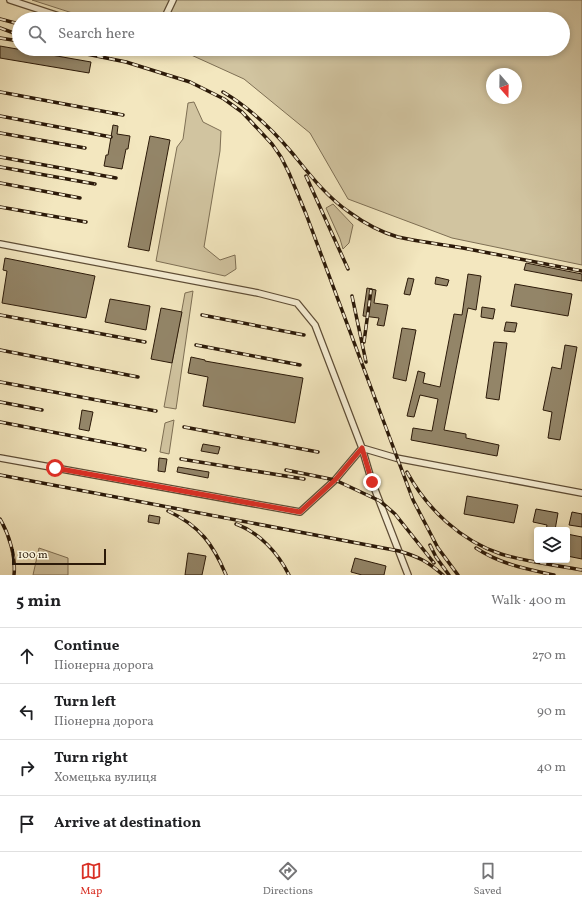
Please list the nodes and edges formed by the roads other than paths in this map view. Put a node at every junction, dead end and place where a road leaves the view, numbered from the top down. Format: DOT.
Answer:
graph roads {
  1 [pos="10,0"];
  2 [pos="173,0"];
  3 [pos="47,12"];
  4 [pos="167,12"];
  5 [pos="0,244"];
  6 [pos="362,448"];
  7 [pos="0,458"];
  8 [pos="582,493"];
  9 [pos="408,575"];
  1 -- 3 [label="street"];
  2 -- 4 [label="street"];
  5 -- 6 [label="street"];
  6 -- 7 [label="street"];
  6 -- 8 [label="street"];
  6 -- 9 [label="street"];
}
